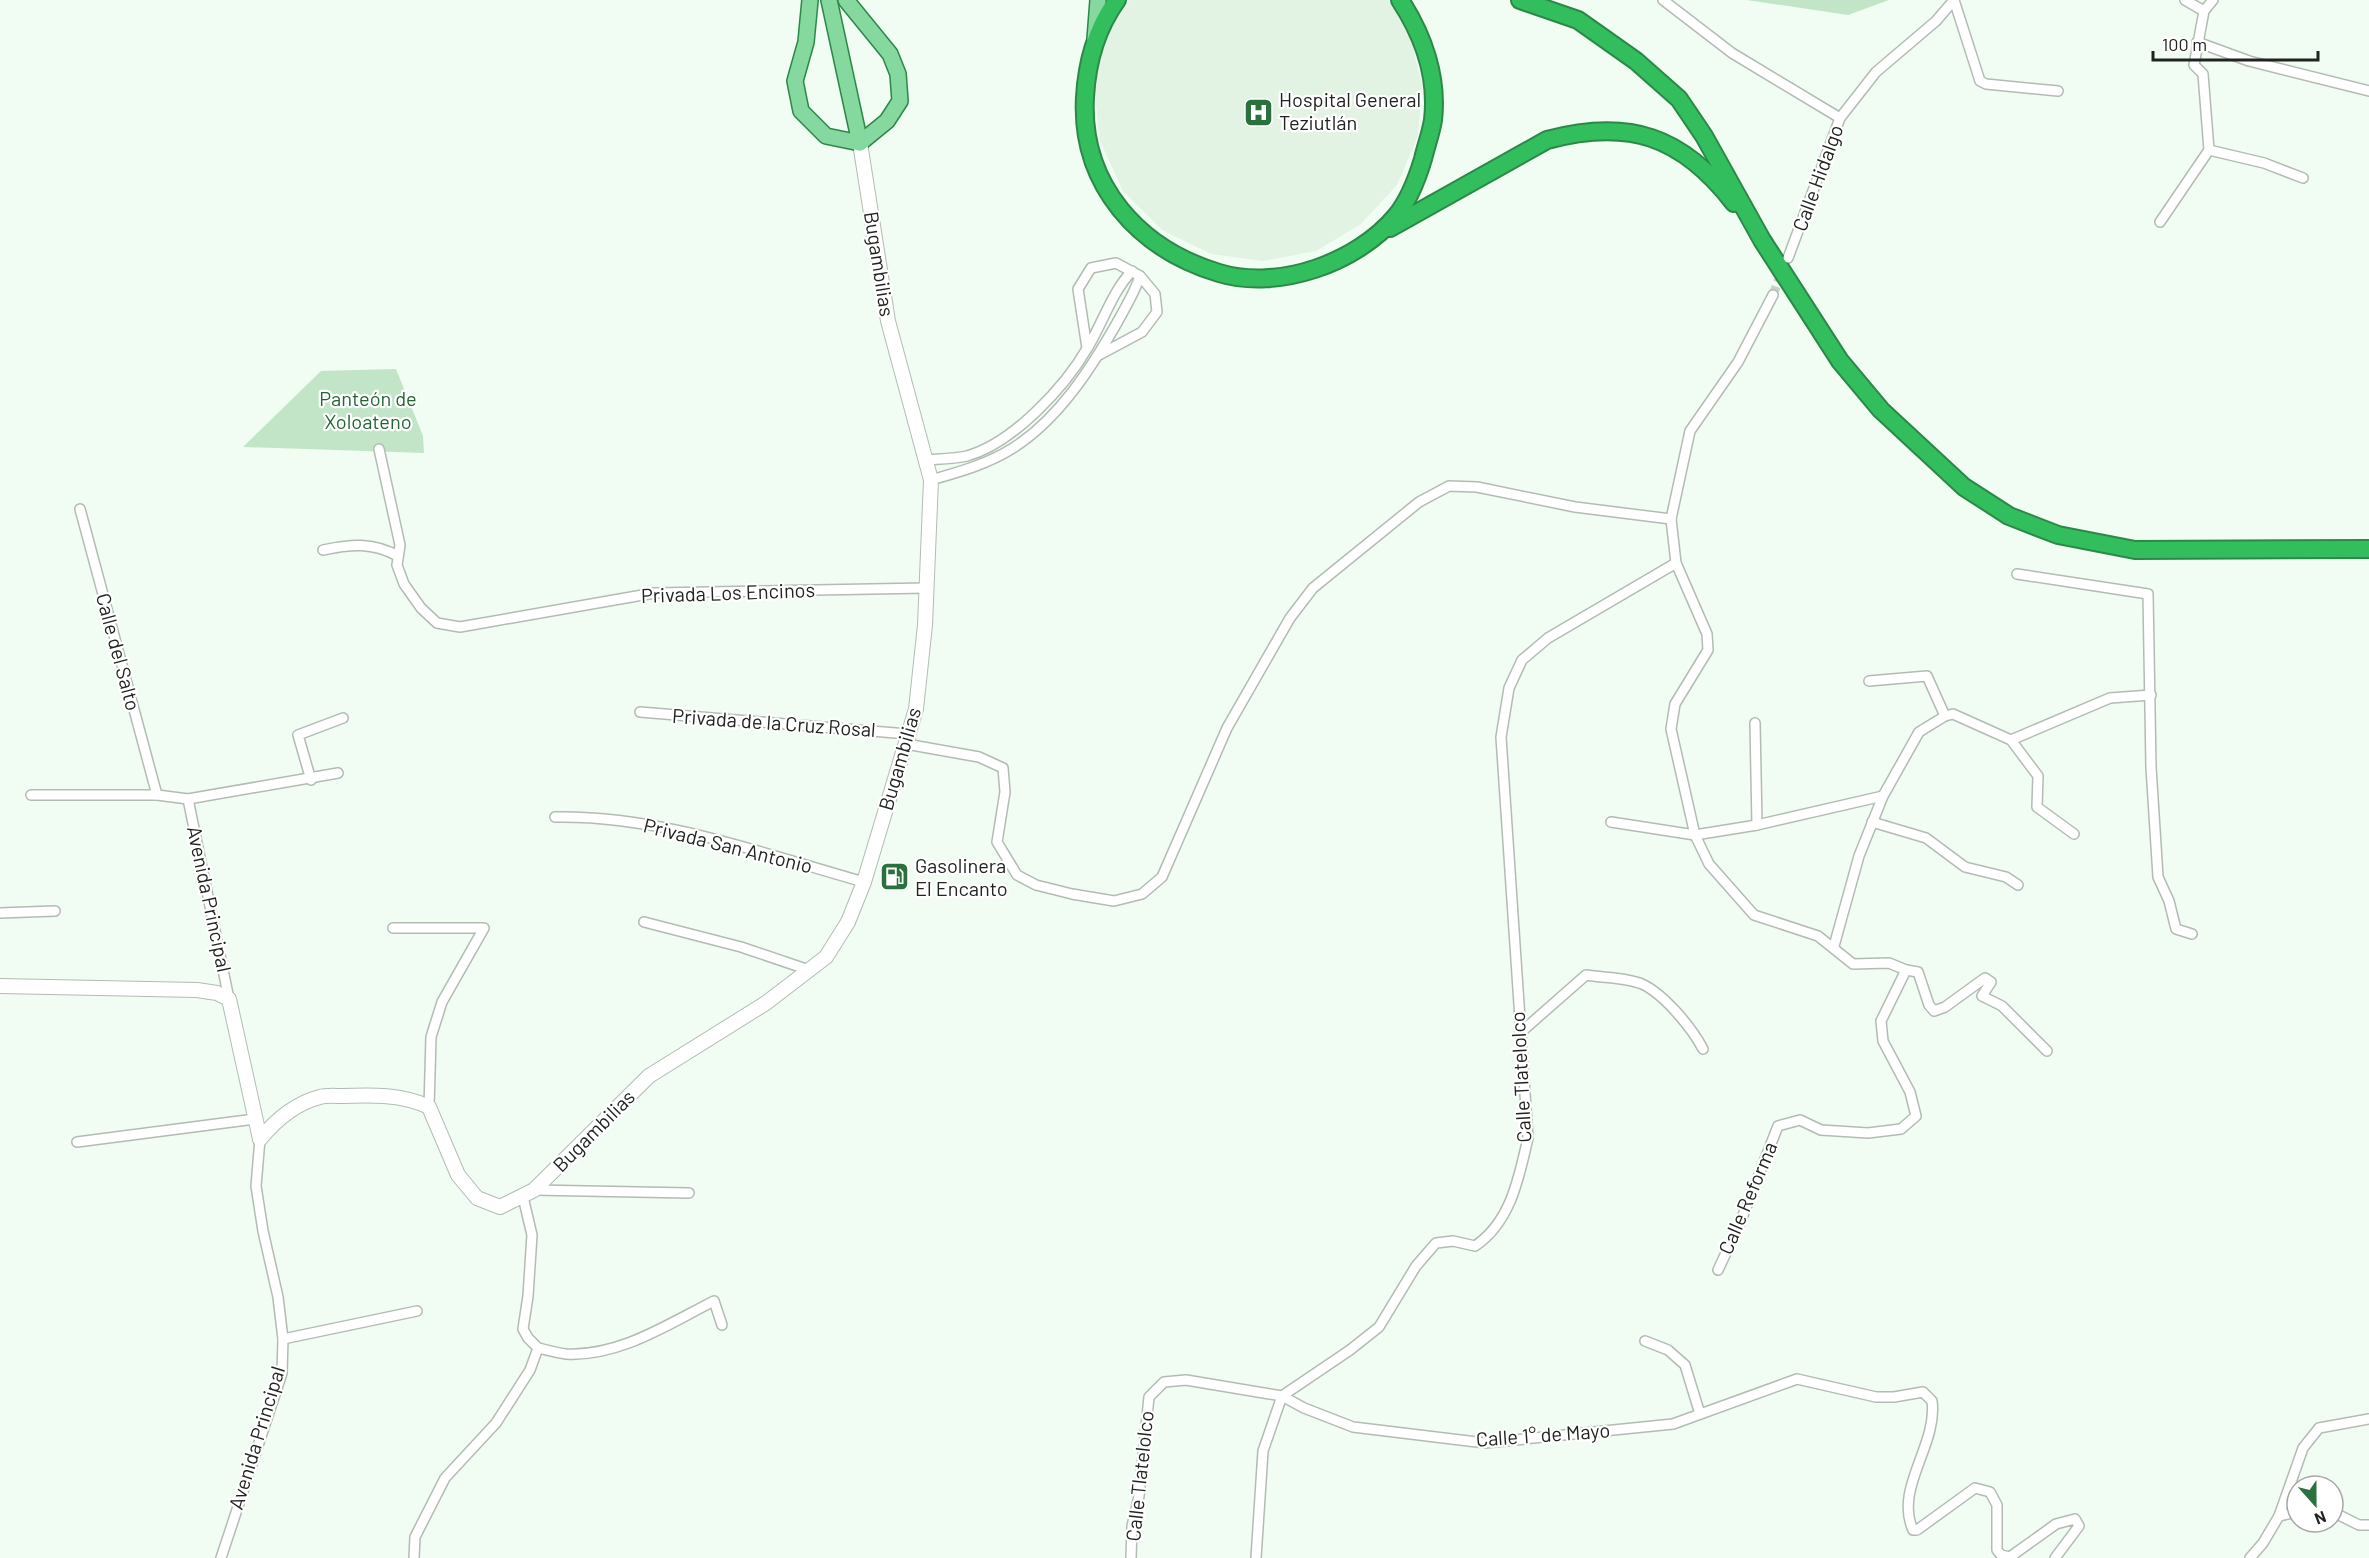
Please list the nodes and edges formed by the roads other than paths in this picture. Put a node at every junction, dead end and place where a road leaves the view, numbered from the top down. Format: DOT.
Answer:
graph roads {
  1 [pos="810,0"];
  2 [pos="829,0"];
  3 [pos="846,0"];
  4 [pos="1098,0"];
  5 [pos="1117,0"];
  6 [pos="1400,0"];
  7 [pos="1520,0"];
  8 [pos="1663,0"];
  9 [pos="1954,0"];
  10 [pos="2185,0"];
  11 [pos="2213,0"];
  12 [pos="2204,11"];
  13 [pos="2197,42"];
  14 [pos="1095,43"];
  15 [pos="2058,91"];
  16 [pos="2369,91"];
  17 [pos="1840,118"];
  18 [pos="860,143"];
  19 [pos="2209,150"];
  20 [pos="2303,178"];
  21 [pos="2160,222"];
  22 [pos="1373,237"];
  23 [pos="1762,240"];
  24 [pos="1788,258"];
  25 [pos="1136,274"];
  26 [pos="1773,295"];
  27 [pos="1087,348"];
  28 [pos="1099,355"];
  29 [pos="379,449"];
  30 [pos="926,460"];
  31 [pos="931,480"];
  32 [pos="80,508"];
  33 [pos="1671,519"];
  34 [pos="2369,549"];
  35 [pos="322,550"];
  36 [pos="398,556"];
  37 [pos="1676,562"];
  38 [pos="2018,574"];
  39 [pos="926,588"];
  40 [pos="1869,681"];
  41 [pos="2151,694"];
  42 [pos="640,712"];
  43 [pos="1945,716"];
  44 [pos="343,718"];
  45 [pos="1755,723"];
  46 [pos="907,739"];
  47 [pos="2011,740"];
  48 [pos="338,773"];
  49 [pos="310,780"];
  50 [pos="31,795"];
  51 [pos="157,795"];
  52 [pos="1883,796"];
  53 [pos="188,799"];
  54 [pos="555,817"];
  55 [pos="1611,822"];
  56 [pos="1872,822"];
  57 [pos="1757,825"];
  58 [pos="2074,834"];
  59 [pos="1695,835"];
  60 [pos="864,882"];
  61 [pos="2018,885"];
  62 [pos="55,911"];
  63 [pos="0,913"];
  64 [pos="644,922"];
  65 [pos="393,928"];
  66 [pos="2192,933"];
  67 [pos="1834,946"];
  68 [pos="809,970"];
  69 [pos="1906,970"];
  70 [pos="0,986"];
  71 [pos="229,999"];
  72 [pos="1520,1033"];
  73 [pos="1703,1049"];
  74 [pos="2047,1051"];
  75 [pos="429,1107"];
  76 [pos="255,1119"];
  77 [pos="260,1139"];
  78 [pos="77,1142"];
  79 [pos="528,1193"];
  80 [pos="689,1193"];
  81 [pos="1718,1270"];
  82 [pos="417,1311"];
  83 [pos="722,1325"];
  84 [pos="283,1340"];
  85 [pos="1645,1341"];
  86 [pos="538,1348"];
  87 [pos="1282,1396"];
  88 [pos="1701,1414"];
  89 [pos="2369,1419"];
  90 [pos="2285,1515"];
  91 [pos="2280,1516"];
  92 [pos="2345,1518"];
  93 [pos="2369,1525"];
  94 [pos="220,1558"];
  95 [pos="414,1558"];
  96 [pos="1131,1558"];
  97 [pos="1256,1558"];
  98 [pos="2055,1558"];
  99 [pos="2250,1558"];
  1 -- 18 [label="main road"];
  2 -- 18 [label="main road"];
  3 -- 18 [label="main road"];
  4 -- 14 [label="main road"];
  5 -- 14 [label="highway"];
  6 -- 22 [label="highway"];
  7 -- 23 [label="highway"];
  8 -- 17 [label="street"];
  9 -- 15 [label="street"];
  9 -- 17 [label="street, Calle Hidalgo"];
  10 -- 12 [label="street"];
  11 -- 12 [label="street"];
  12 -- 13 [label="street"];
  13 -- 16 [label="street"];
  13 -- 19 [label="street"];
  14 -- 22 [label="highway"];
  17 -- 24 [label="street, Calle Hidalgo"];
  18 -- 30 [label="main road, Bugambilias"];
  19 -- 20 [label="street"];
  19 -- 21 [label="street"];
  22 -- 23 [label="highway"];
  23 -- 34 [label="highway"];
  25 -- 27 [label="street"];
  25 -- 27 [label="street"];
  25 -- 28 [label="street"];
  25 -- 28 [label="street"];
  26 -- 33 [label="street"];
  27 -- 30 [label="street"];
  28 -- 31 [label="street"];
  29 -- 36 [label="street"];
  30 -- 31 [label="main road, Bugambilias"];
  31 -- 39 [label="main road, Bugambilias"];
  32 -- 51 [label="street, Calle del Salto"];
  33 -- 37 [label="street"];
  33 -- 46 [label="street, Privada de la Cruz Rosal"];
  35 -- 36 [label="street"];
  36 -- 39 [label="street, Privada Los Encinos"];
  37 -- 59 [label="street"];
  37 -- 72 [label="street, Calle Tlatelolco"];
  38 -- 41 [label="street"];
  39 -- 46 [label="main road, Bugambilias"];
  40 -- 43 [label="street"];
  41 -- 47 [label="street"];
  41 -- 66 [label="street"];
  42 -- 46 [label="street, Privada de la Cruz Rosal"];
  43 -- 47 [label="street"];
  43 -- 52 [label="street"];
  44 -- 49 [label="street"];
  45 -- 57 [label="street"];
  46 -- 60 [label="main road, Bugambilias"];
  47 -- 58 [label="street"];
  48 -- 49 [label="street"];
  49 -- 53 [label="street"];
  50 -- 51 [label="street"];
  51 -- 53 [label="street"];
  52 -- 56 [label="street"];
  52 -- 57 [label="street"];
  53 -- 71 [label="street, Avenida Principal"];
  54 -- 60 [label="street, Privada San Antonio"];
  55 -- 59 [label="street"];
  56 -- 61 [label="street"];
  56 -- 67 [label="street"];
  57 -- 59 [label="street"];
  59 -- 67 [label="street"];
  60 -- 68 [label="main road, Bugambilias"];
  62 -- 63 [label="street"];
  64 -- 68 [label="street"];
  65 -- 75 [label="street"];
  67 -- 69 [label="street"];
  68 -- 79 [label="main road, Bugambilias"];
  69 -- 74 [label="street"];
  69 -- 81 [label="street, Calle Reforma"];
  70 -- 71 [label="main road"];
  71 -- 76 [label="main road"];
  72 -- 73 [label="street"];
  72 -- 87 [label="street, Calle Tlatelolco"];
  75 -- 77 [label="main road"];
  75 -- 79 [label="main road, Bugambilias"];
  76 -- 77 [label="main road"];
  76 -- 78 [label="street"];
  77 -- 84 [label="street, Avenida Principal"];
  79 -- 80 [label="street"];
  79 -- 86 [label="street"];
  82 -- 84 [label="street"];
  83 -- 86 [label="street"];
  84 -- 94 [label="street, Avenida Principal"];
  85 -- 88 [label="street"];
  86 -- 95 [label="street"];
  87 -- 88 [label="street, Calle 1° de Mayo"];
  87 -- 96 [label="street, Calle Tlatelolco"];
  87 -- 97 [label="street"];
  88 -- 98 [label="street, Calle 1° de Mayo"];
  89 -- 91 [label="street"];
  90 -- 91 [label="street"];
  91 -- 99 [label="street"];
  92 -- 93 [label="street"];
}
